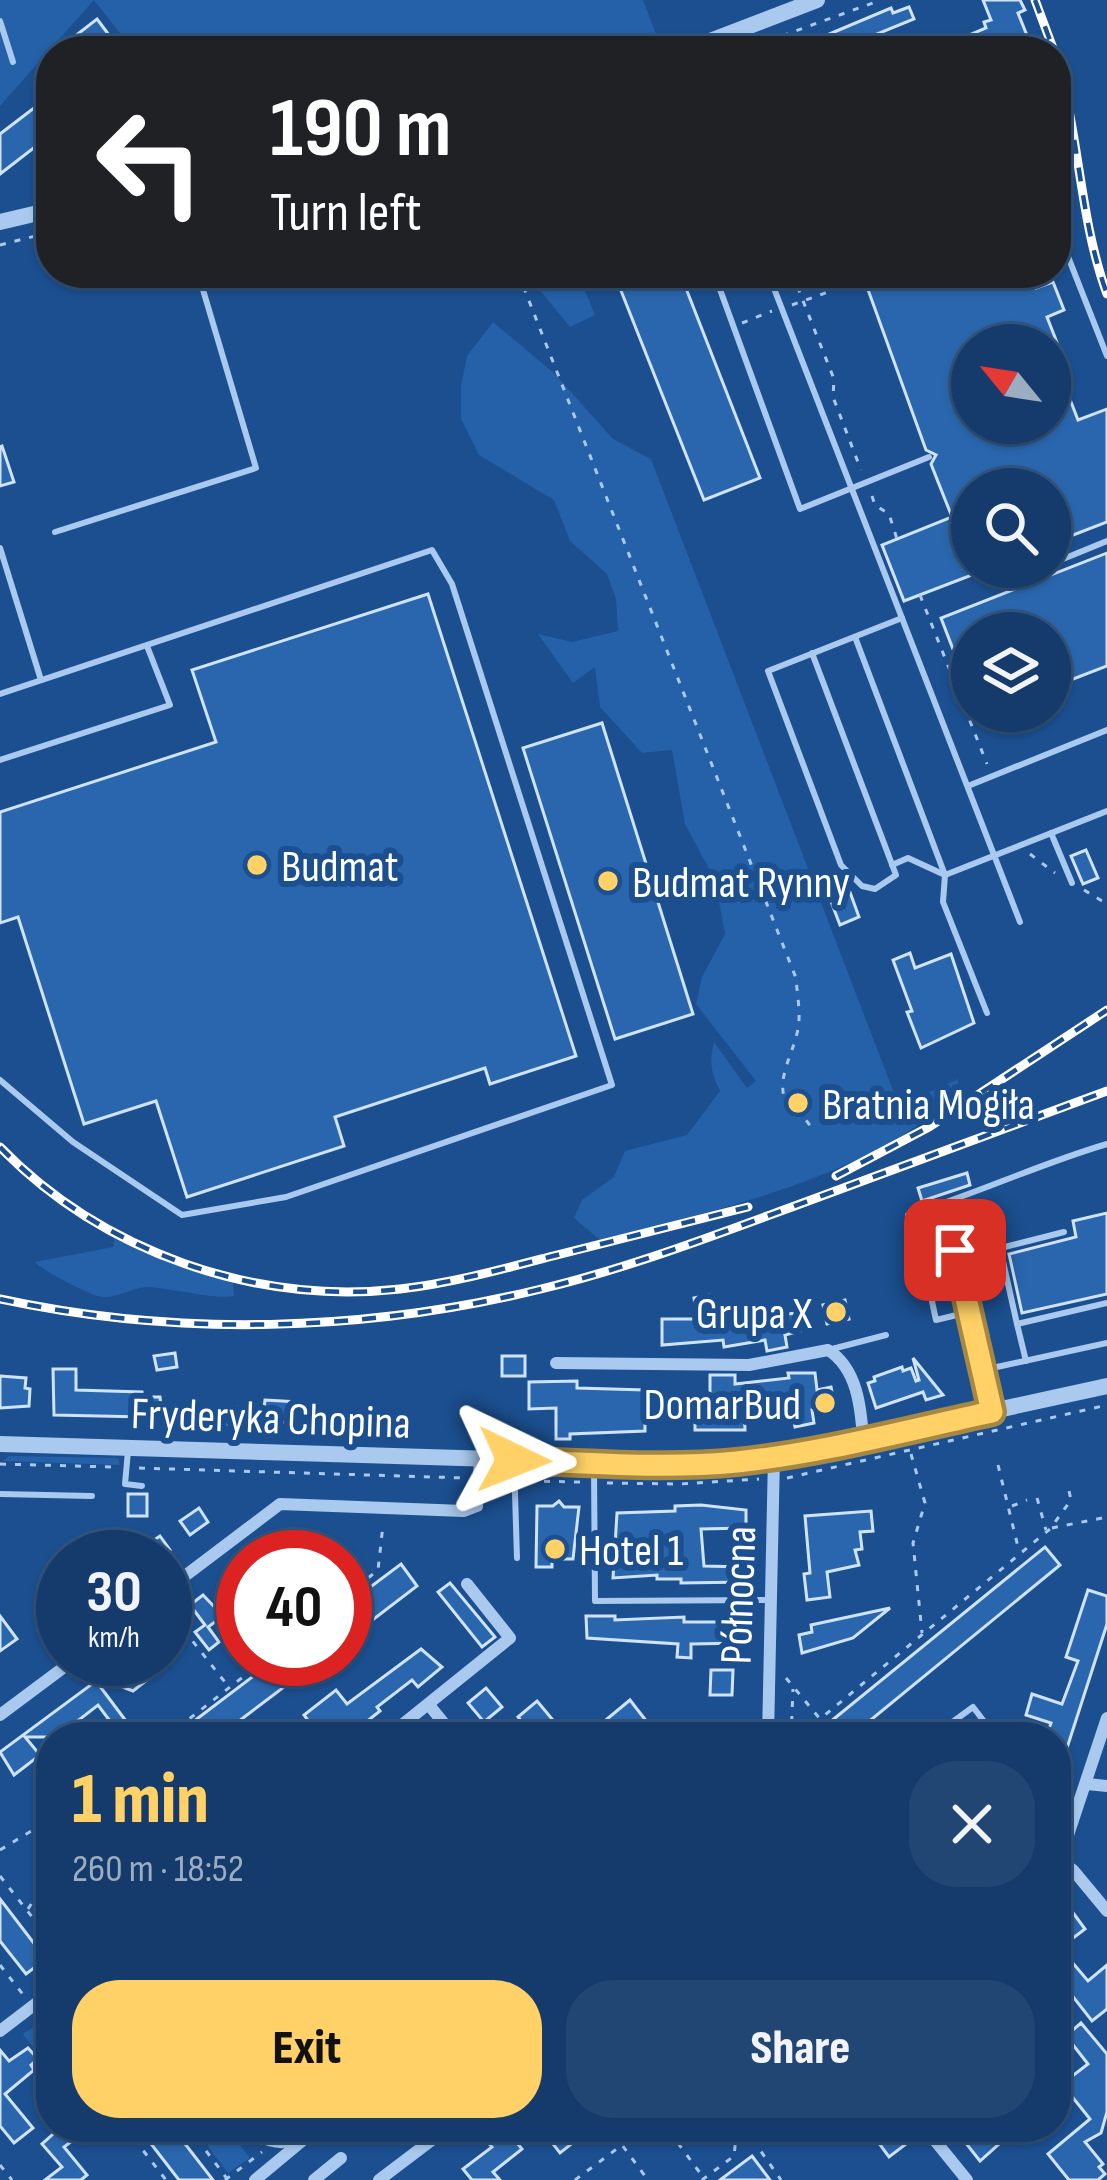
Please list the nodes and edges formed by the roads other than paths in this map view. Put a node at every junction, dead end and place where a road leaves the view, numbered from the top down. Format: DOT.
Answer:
graph roads {
  1 [pos="817,0"];
  2 [pos="0,21"];
  3 [pos="723,36"];
  4 [pos="13,62"];
  5 [pos="36,214"];
  6 [pos="0,222"];
  7 [pos="1071,264"];
  8 [pos="202,288"];
  9 [pos="720,288"];
  10 [pos="774,288"];
  11 [pos="1107,356"];
  12 [pos="929,457"];
  13 [pos="852,490"];
  14 [pos="55,532"];
  15 [pos="1107,541"];
  16 [pos="0,548"];
  17 [pos="1071,556"];
  18 [pos="902,618"];
  19 [pos="855,637"];
  20 [pos="147,646"];
  21 [pos="812,653"];
  22 [pos="40,680"];
  23 [pos="0,694"];
  24 [pos="1107,730"];
  25 [pos="0,760"];
  26 [pos="968,786"];
  27 [pos="1107,811"];
  28 [pos="1051,833"];
  29 [pos="994,855"];
  30 [pos="892,865"];
  31 [pos="945,875"];
  32 [pos="1072,884"];
  33 [pos="1020,922"];
  34 [pos="987,1013"];
  35 [pos="0,1080"];
  36 [pos="1107,1144"];
  37 [pos="908,1215"];
  38 [pos="1064,1232"];
  39 [pos="1000,1248"];
  40 [pos="957,1259"];
  41 [pos="1107,1303"];
  42 [pos="970,1312"];
  43 [pos="1017,1324"];
  44 [pos="886,1335"];
  45 [pos="1107,1343"];
  46 [pos="828,1350"];
  47 [pos="1026,1360"];
  48 [pos="556,1363"];
  49 [pos="983,1370"];
  50 [pos="1107,1386"];
  51 [pos="992,1412"];
  52 [pos="863,1439"];
  53 [pos="0,1444"];
  54 [pos="128,1448"];
  55 [pos="774,1456"];
  56 [pos="480,1460"];
  57 [pos="514,1460"];
  58 [pos="594,1463"];
  59 [pos="142,1486"];
  60 [pos="0,1493"];
  61 [pos="92,1496"];
  62 [pos="517,1558"];
  63 [pos="192,1571"];
  64 [pos="466,1584"];
  65 [pos="772,1600"];
  66 [pos="39,1686"];
  67 [pos="429,1705"];
  68 [pos="0,1715"];
  69 [pos="1107,1718"];
  70 [pos="407,1722"];
  71 [pos="443,1722"];
  72 [pos="768,1722"];
  73 [pos="952,1722"];
  74 [pos="984,1722"];
  75 [pos="1087,1784"];
  76 [pos="1107,1786"];
  77 [pos="1071,1820"];
  78 [pos="1075,1822"];
  79 [pos="1071,1833"];
  80 [pos="1071,1878"];
  81 [pos="1107,1911"];
  82 [pos="36,2003"];
  83 [pos="0,2031"];
  84 [pos="301,2142"];
  85 [pos="429,2142"];
  86 [pos="936,2142"];
  87 [pos="341,2158"];
  88 [pos="254,2180"];
  89 [pos="314,2180"];
  90 [pos="380,2180"];
  91 [pos="967,2180"];
  1 -- 3 [label="street"];
  2 -- 4 [label="lane"];
  5 -- 6 [label="street"];
  7 -- 11 [label="lane"];
  8 -- 14 [label="lane"];
  9 -- 13 [label="lane"];
  10 -- 13 [label="lane"];
  12 -- 13 [label="lane"];
  13 -- 18 [label="lane"];
  15 -- 17 [label="lane"];
  16 -- 22 [label="lane"];
  18 -- 19 [label="lane"];
  18 -- 26 [label="lane"];
  19 -- 21 [label="lane"];
  19 -- 31 [label="lane"];
  20 -- 22 [label="lane"];
  20 -- 25 [label="lane"];
  20 -- 35 [label="lane"];
  21 -- 30 [label="lane"];
  21 -- 30 [label="lane"];
  22 -- 23 [label="lane"];
  24 -- 26 [label="lane"];
  26 -- 29 [label="lane"];
  27 -- 28 [label="lane"];
  28 -- 29 [label="lane"];
  28 -- 32 [label="lane"];
  29 -- 31 [label="lane"];
  29 -- 33 [label="lane"];
  30 -- 31 [label="lane"];
  31 -- 34 [label="lane"];
  36 -- 37 [label="lane"];
  38 -- 39 [label="lane"];
  39 -- 40 [label="lane"];
  39 -- 43 [label="lane"];
  40 -- 42 [label="lane"];
  40 -- 42 [label="lane"];
  41 -- 43 [label="lane"];
  42 -- 49 [label="lane"];
  43 -- 47 [label="lane"];
  44 -- 46 [label="lane"];
  45 -- 47 [label="lane"];
  46 -- 48 [label="street"];
  46 -- 52 [label="street"];
  47 -- 49 [label="lane"];
  49 -- 51 [label="lane"];
  50 -- 51 [label="street, Fryderyka Chopina"];
  51 -- 52 [label="street, Fryderyka Chopina"];
  52 -- 55 [label="street, Fryderyka Chopina"];
  53 -- 54 [label="street, Fryderyka Chopina"];
  54 -- 56 [label="street, Fryderyka Chopina"];
  54 -- 59 [label="lane"];
  55 -- 58 [label="street, Fryderyka Chopina"];
  55 -- 65 [label="street, Północna"];
  56 -- 57 [label="street, Fryderyka Chopina"];
  56 -- 63 [label="street"];
  57 -- 58 [label="street, Fryderyka Chopina"];
  57 -- 62 [label="lane"];
  58 -- 65 [label="lane"];
  60 -- 61 [label="lane"];
  64 -- 67 [label="street"];
  65 -- 72 [label="street, Północna"];
  66 -- 68 [label="street"];
  67 -- 70 [label="street"];
  67 -- 71 [label="street"];
  69 -- 75 [label="street"];
  73 -- 74 [label="lane"];
  75 -- 76 [label="street"];
  75 -- 78 [label="street"];
  77 -- 78 [label="lane"];
  78 -- 79 [label="street"];
  80 -- 81 [label="street"];
  82 -- 83 [label="street"];
  84 -- 88 [label="street"];
  85 -- 90 [label="street"];
  86 -- 91 [label="street"];
  87 -- 89 [label="street"];
}
